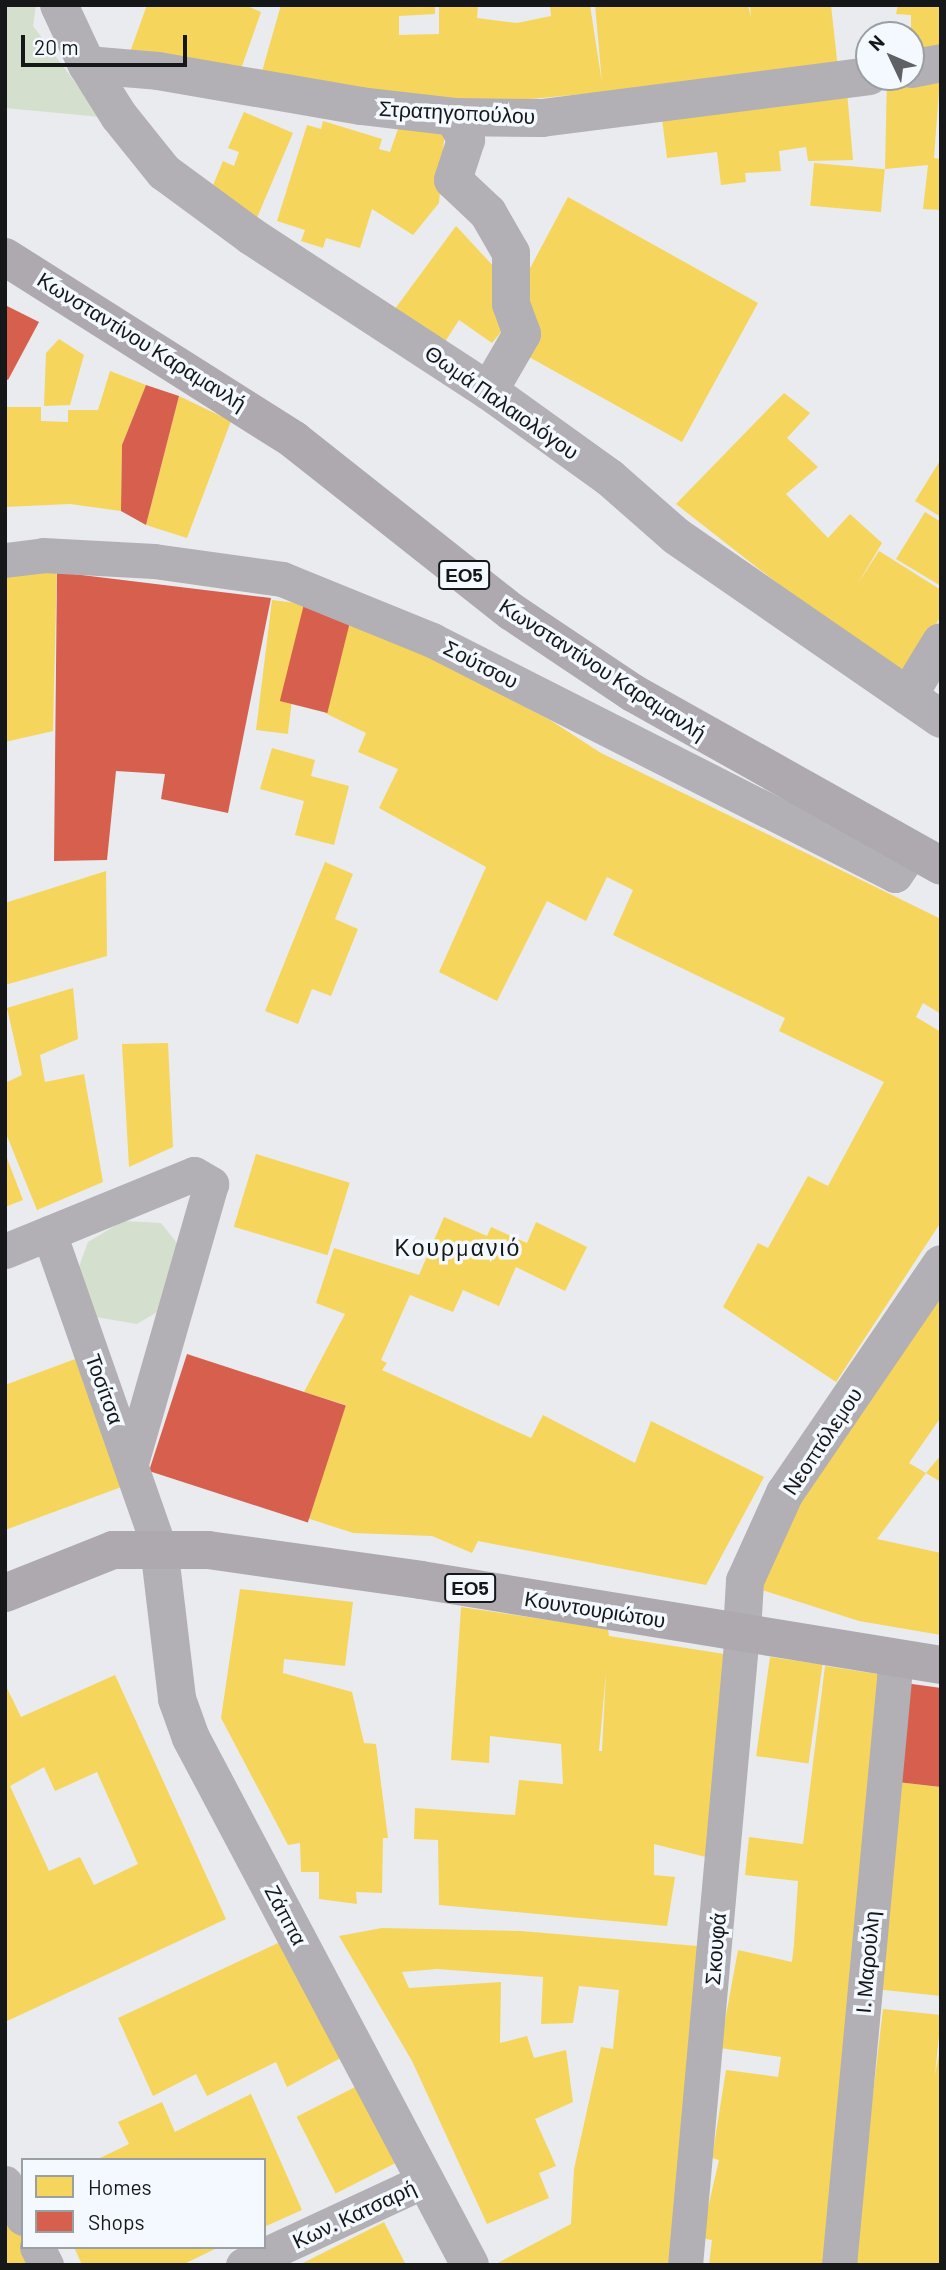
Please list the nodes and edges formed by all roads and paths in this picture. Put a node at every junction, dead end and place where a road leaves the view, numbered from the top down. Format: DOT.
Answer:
graph roads {
  1 [pos="59,5"];
  2 [pos="87,65"];
  3 [pos="855,78"];
  4 [pos="454,117"];
  5 [pos="5,257"];
  6 [pos="489,391"];
  7 [pos="5,560"];
  8 [pos="941,642"];
  9 [pos="908,696"];
  10 [pos="941,719"];
  11 [pos="927,858"];
  12 [pos="49,1233"];
  13 [pos="5,1251"];
  14 [pos="941,1264"];
  15 [pos="131,1462"];
  16 [pos="159,1547"];
  17 [pos="5,1593"];
  18 [pos="742,1633"];
  19 [pos="896,1658"];
  20 [pos="941,1665"];
  21 [pos="426,2180"];
  22 [pos="5,2183"];
  23 [pos="21,2214"];
  24 [pos="38,2249"];
  25 [pos="46,2265"];
  26 [pos="243,2265"];
  27 [pos="470,2265"];
  28 [pos="685,2265"];
  29 [pos="839,2265"];
  1 -- 2 [label="street, Θωμά Παλαιολόγου"];
  2 -- 4 [label="street, Στρατηγοπούλου"];
  2 -- 6 [label="street, Θωμά Παλαιολόγου"];
  3 -- 4 [label="street, Στρατηγοπούλου"];
  4 -- 6 [label="street"];
  5 -- 11 [label="main road, Κωνσταντίνου Καραμανλή / ΕΟ5"];
  6 -- 9 [label="street, Θωμά Παλαιολόγου"];
  7 -- 11 [label="street, Σούτσου"];
  8 -- 9 [label="street"];
  9 -- 10 [label="street, Θωμά Παλαιολόγου"];
  12 -- 13 [label="street"];
  12 -- 15 [label="street, Τοσίτσα"];
  12 -- 15 [label="street"];
  14 -- 18 [label="street, Νεοπτόλεμου"];
  15 -- 16 [label="street, Τοσίτσα"];
  16 -- 17 [label="main road, Κουντουριώτου / ΕΟ5"];
  16 -- 18 [label="main road, Κουντουριώτου / ΕΟ5"];
  16 -- 21 [label="street, Ζάππα"];
  18 -- 19 [label="main road, Κουντουριώτου / ΕΟ5"];
  18 -- 28 [label="street, Σκουφά"];
  19 -- 20 [label="main road, Κουντουριώτου / ΕΟ5"];
  19 -- 29 [label="street, Ι. Μαρούλη"];
  21 -- 26 [label="street, Κων. Κατσαρή"];
  21 -- 27 [label="street, Ζάππα"];
  22 -- 23 [label="street"];
  24 -- 25 [label="street"];
}
